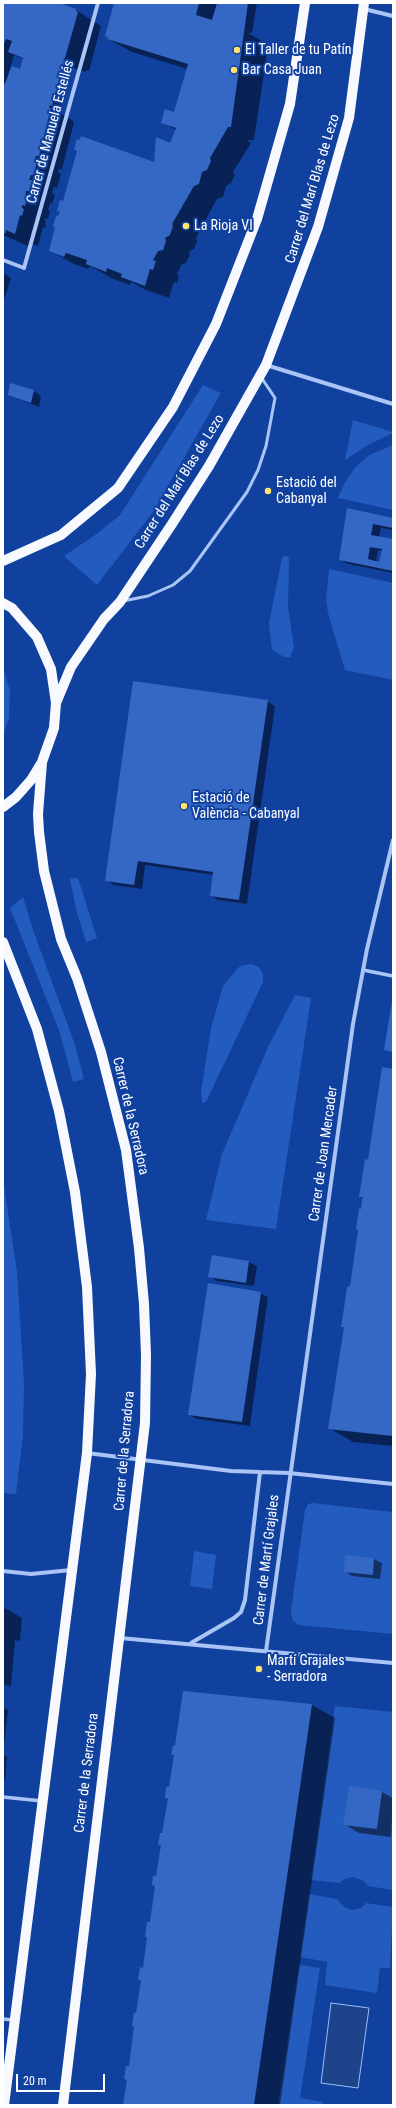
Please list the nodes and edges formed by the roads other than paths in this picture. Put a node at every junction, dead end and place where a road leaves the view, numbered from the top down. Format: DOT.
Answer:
graph roads {
  1 [pos="98,3"];
  2 [pos="305,3"];
  3 [pos="364,6"];
  4 [pos="393,16"];
  5 [pos="3,260"];
  6 [pos="266,365"];
  7 [pos="260,375"];
  8 [pos="393,404"];
  9 [pos="3,561"];
  10 [pos="3,602"];
  11 [pos="120,602"];
  12 [pos="56,703"];
  13 [pos="42,762"];
  14 [pos="3,807"];
  15 [pos="393,840"];
  16 [pos="3,942"];
  17 [pos="363,970"];
  18 [pos="393,976"];
  19 [pos="87,1453"];
  20 [pos="140,1460"];
  21 [pos="260,1472"];
  22 [pos="289,1473"];
  23 [pos="393,1484"];
  24 [pos="71,1570"];
  25 [pos="3,1571"];
  26 [pos="120,1638"];
  27 [pos="190,1644"];
  28 [pos="266,1651"];
  29 [pos="393,1663"];
  30 [pos="3,1797"];
  31 [pos="42,1801"];
  32 [pos="3,2019"];
  33 [pos="15,2020"];
  34 [pos="4,2105"];
  35 [pos="63,2105"];
  1 -- 5 [label="street, Carrer de Manuela Estellés"];
  2 -- 9 [label="main road"];
  3 -- 4 [label="street"];
  3 -- 6 [label="main road, Carrer del Marí Blas de Lezo"];
  6 -- 7 [label="main road, Carrer del Marí Blas de Lezo"];
  6 -- 8 [label="street"];
  7 -- 11 [label="main road, Carrer del Marí Blas de Lezo"];
  7 -- 11 [label="lane"];
  10 -- 12 [label="main road"];
  11 -- 12 [label="main road, Carrer del Marí Blas de Lezo"];
  12 -- 13 [label="main road"];
  13 -- 14 [label="main road"];
  13 -- 20 [label="main road, Carrer de la Serradora"];
  15 -- 17 [label="street, Carrer de Joan Mercader"];
  16 -- 19 [label="main road"];
  17 -- 18 [label="street"];
  17 -- 22 [label="street, Carrer de Joan Mercader"];
  19 -- 20 [label="street"];
  19 -- 24 [label="main road"];
  20 -- 21 [label="street"];
  20 -- 26 [label="main road, Carrer de la Serradora"];
  21 -- 22 [label="street"];
  21 -- 27 [label="street, Carrer de Martí Grajales"];
  22 -- 23 [label="street"];
  22 -- 28 [label="street, Carrer de Martí Grajales"];
  24 -- 25 [label="street"];
  24 -- 31 [label="main road"];
  26 -- 27 [label="street"];
  26 -- 35 [label="main road, Carrer de la Serradora"];
  27 -- 28 [label="street"];
  28 -- 29 [label="street"];
  30 -- 31 [label="street"];
  31 -- 33 [label="main road"];
  32 -- 33 [label="street"];
  33 -- 34 [label="main road"];
}
